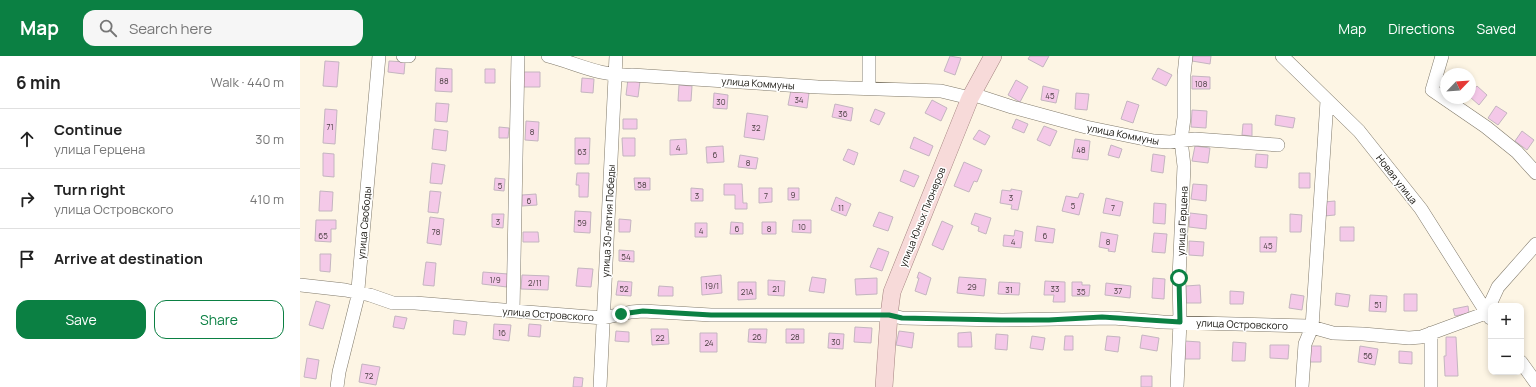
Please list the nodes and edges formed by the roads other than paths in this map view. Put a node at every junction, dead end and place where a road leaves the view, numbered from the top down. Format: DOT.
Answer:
graph roads {
  1 [pos="379,56"];
  2 [pos="403,56"];
  3 [pos="409,56"];
  4 [pos="518,56"];
  5 [pos="548,56"];
  6 [pos="616,56"];
  7 [pos="869,56"];
  8 [pos="993,56"];
  9 [pos="1186,56"];
  10 [pos="1282,56"];
  11 [pos="1442,56"];
  12 [pos="616,75"];
  13 [pos="869,89"];
  14 [pos="971,96"];
  15 [pos="1328,101"];
  16 [pos="1181,140"];
  17 [pos="1278,145"];
  18 [pos="1536,173"];
  19 [pos="1536,244"];
  20 [pos="300,285"];
  21 [pos="358,293"];
  22 [pos="1493,303"];
  23 [pos="513,311"];
  24 [pos="889,315"];
  25 [pos="1488,315"];
  26 [pos="1488,317"];
  27 [pos="603,318"];
  28 [pos="1180,322"];
  29 [pos="1312,327"];
  30 [pos="1431,333"];
  31 [pos="1524,366"];
  32 [pos="1536,383"];
  33 [pos="337,387"];
  34 [pos="600,387"];
  35 [pos="884,387"];
  36 [pos="1177,387"];
  37 [pos="1302,387"];
  38 [pos="1431,387"];
  1 -- 21 [label="street, улица Свободы"];
  2 -- 3 [label="street"];
  4 -- 23 [label="street"];
  5 -- 12 [label="street, улица Коммуны"];
  6 -- 12 [label="street, улица 30-летия Победы"];
  7 -- 13 [label="street"];
  8 -- 14 [label="main road, улица Юных Пионеров"];
  9 -- 16 [label="street, улица Герцена"];
  10 -- 15 [label="street, Новая улица"];
  11 -- 18 [label="street"];
  12 -- 13 [label="street, улица Коммуны"];
  12 -- 27 [label="street, улица 30-летия Победы"];
  13 -- 14 [label="street, улица Коммуны"];
  14 -- 16 [label="street, улица Коммуны"];
  14 -- 24 [label="main road, улица Юных Пионеров"];
  15 -- 25 [label="street, Новая улица"];
  15 -- 29 [label="street"];
  16 -- 17 [label="street, улица Коммуны"];
  16 -- 28 [label="street, улица Герцена"];
  19 -- 22 [label="street"];
  20 -- 21 [label="street, улица Островского"];
  21 -- 23 [label="street, улица Островского"];
  21 -- 33 [label="street, улица Свободы"];
  23 -- 27 [label="street, улица Островского"];
  24 -- 27 [label="street, улица Островского"];
  24 -- 28 [label="street, улица Островского"];
  24 -- 35 [label="main road, улица Юных Пионеров"];
  26 -- 30 [label="street, улица Островского"];
  27 -- 34 [label="street, улица 30-летия Победы"];
  28 -- 29 [label="street, улица Островского"];
  28 -- 36 [label="street, улица Герцена"];
  29 -- 30 [label="street, улица Островского"];
  29 -- 37 [label="street"];
  30 -- 38 [label="street"];
  31 -- 32 [label="street"];
}
